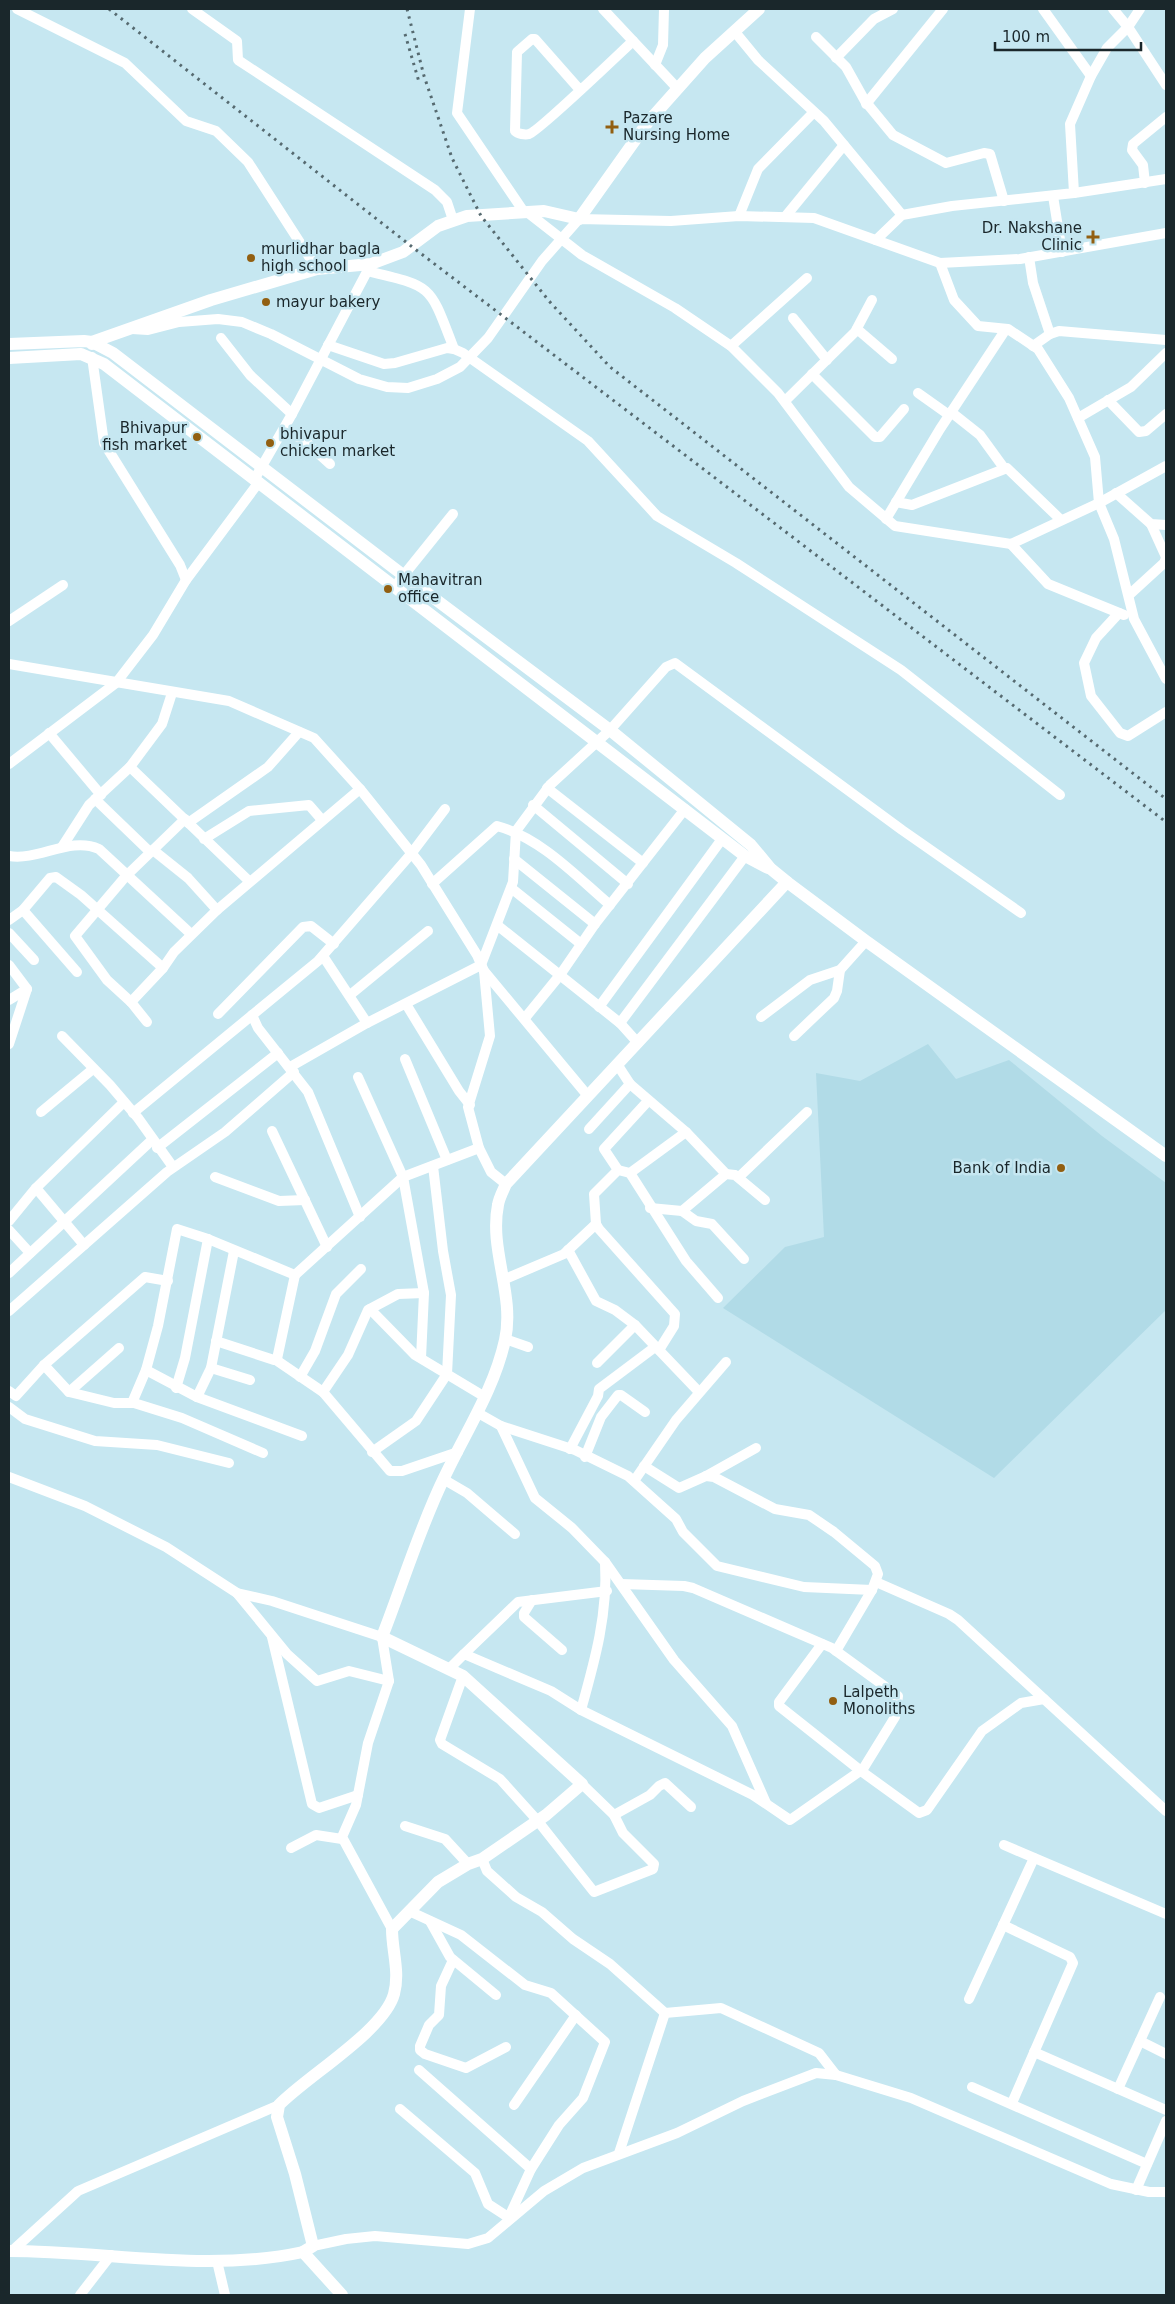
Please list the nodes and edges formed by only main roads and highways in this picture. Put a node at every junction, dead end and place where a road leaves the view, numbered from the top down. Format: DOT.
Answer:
graph roads {
  1 [pos="759,9"];
  2 [pos="92,342"];
  3 [pos="9,344"];
  4 [pos="92,357"];
  5 [pos="9,358"];
  6 [pos="771,869"];
  7 [pos="787,882"];
  8 [pos="1166,1156"];
  9 [pos="308,2249"];
  10 [pos="10,2251"];
  11 [pos="342,2295"];
  1 -- 2 [label="main road"];
  2 -- 3 [label="main road"];
  2 -- 4 [label="main road"];
  2 -- 6 [label="main road"];
  4 -- 5 [label="main road"];
  4 -- 6 [label="main road"];
  6 -- 7 [label="main road"];
  7 -- 8 [label="main road"];
  7 -- 9 [label="main road"];
  9 -- 10 [label="main road"];
  9 -- 11 [label="main road"];
}
